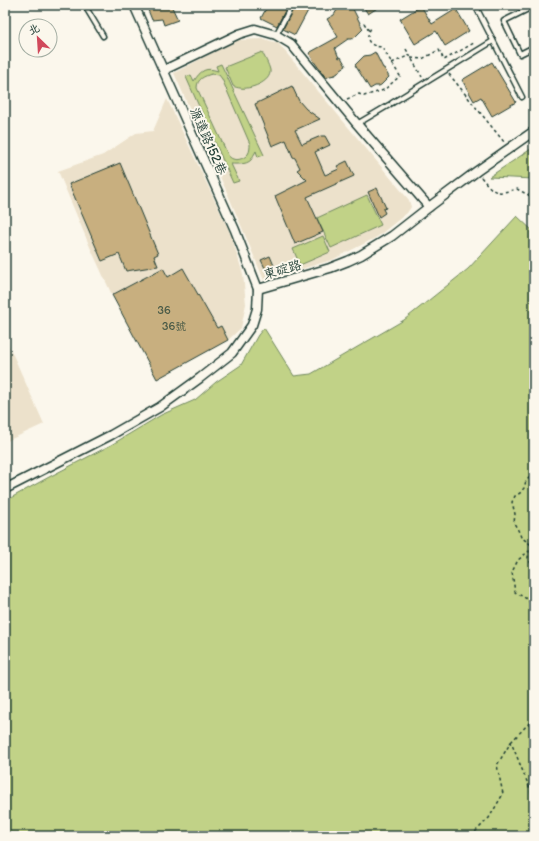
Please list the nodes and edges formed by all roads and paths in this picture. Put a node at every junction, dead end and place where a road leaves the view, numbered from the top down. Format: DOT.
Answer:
graph roads {
  1 [pos="86,5"];
  2 [pos="134,5"];
  3 [pos="292,5"];
  4 [pos="476,5"];
  5 [pos="534,6"];
  6 [pos="364,23"];
  7 [pos="370,28"];
  8 [pos="369,31"];
  9 [pos="276,35"];
  10 [pos="102,36"];
  11 [pos="494,41"];
  12 [pos="474,43"];
  13 [pos="534,47"];
  14 [pos="406,49"];
  15 [pos="410,55"];
  16 [pos="411,58"];
  17 [pos="392,63"];
  18 [pos="164,70"];
  19 [pos="446,70"];
  20 [pos="425,83"];
  21 [pos="522,97"];
  22 [pos="346,100"];
  23 [pos="357,124"];
  24 [pos="534,131"];
  25 [pos="509,148"];
  26 [pos="477,171"];
  27 [pos="534,198"];
  28 [pos="429,207"];
  29 [pos="258,289"];
  30 [pos="534,473"];
  31 [pos="5,489"];
  32 [pos="534,548"];
  33 [pos="529,552"];
  34 [pos="534,569"];
  35 [pos="534,608"];
  36 [pos="534,718"];
  37 [pos="511,742"];
  38 [pos="534,799"];
  39 [pos="471,836"];
  1 -- 10 [label="lane"];
  2 -- 18 [label="street, 源遠路152巷"];
  3 -- 9 [label="lane"];
  4 -- 11 [label="lane"];
  5 -- 13 [label="lane"];
  6 -- 8 [label="path"];
  7 -- 8 [label="path"];
  8 -- 17 [label="path"];
  9 -- 18 [label="street"];
  9 -- 23 [label="street"];
  11 -- 19 [label="lane"];
  11 -- 21 [label="lane"];
  12 -- 16 [label="path"];
  14 -- 15 [label="path"];
  15 -- 16 [label="path"];
  15 -- 17 [label="path"];
  16 -- 20 [label="path"];
  17 -- 22 [label="path"];
  18 -- 29 [label="street, 源遠路152巷"];
  19 -- 20 [label="lane"];
  19 -- 25 [label="path"];
  20 -- 23 [label="lane"];
  23 -- 28 [label="street"];
  24 -- 25 [label="street, 東碇路"];
  25 -- 26 [label="street, 東碇路"];
  26 -- 27 [label="path"];
  26 -- 28 [label="street, 東碇路"];
  28 -- 29 [label="street, 東碇路"];
  29 -- 31 [label="street, 東碇路"];
  30 -- 32 [label="path"];
  32 -- 33 [label="path"];
  33 -- 34 [label="path"];
  33 -- 35 [label="path"];
  36 -- 37 [label="path"];
  37 -- 38 [label="path"];
  37 -- 39 [label="path"];
}
